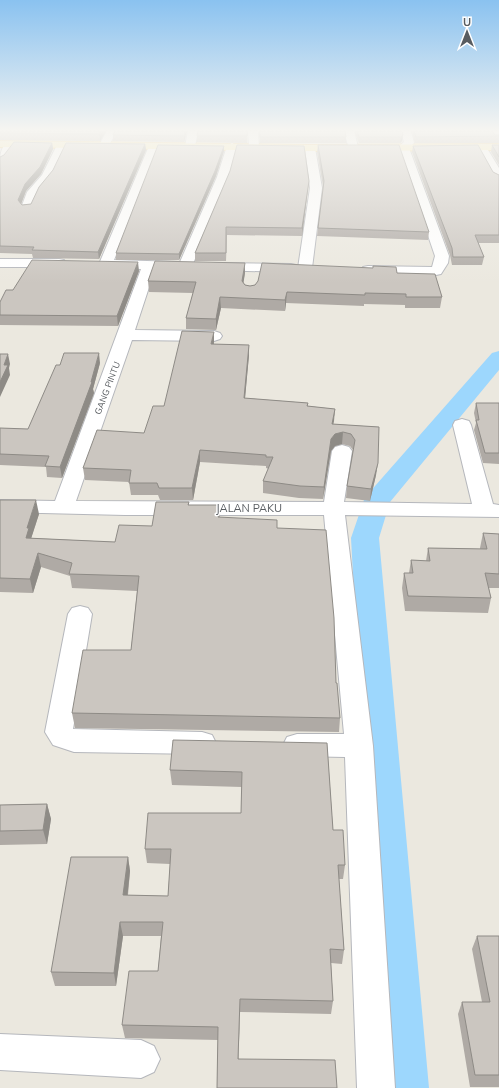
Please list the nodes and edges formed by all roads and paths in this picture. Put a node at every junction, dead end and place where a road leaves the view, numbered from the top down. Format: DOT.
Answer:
graph roads {
  1 [pos="42,182"];
  2 [pos="139,182"];
  3 [pos="221,182"];
  4 [pos="315,182"];
  5 [pos="415,182"];
  6 [pos="27,208"];
  7 [pos="69,264"];
  8 [pos="91,264"];
  9 [pos="106,264"];
  10 [pos="150,266"];
  11 [pos="185,266"];
  12 [pos="4,267"];
  13 [pos="255,268"];
  14 [pos="305,268"];
  15 [pos="321,268"];
  16 [pos="352,269"];
  17 [pos="252,283"];
  18 [pos="127,334"];
  19 [pos="214,336"];
  20 [pos="462,425"];
  21 [pos="342,451"];
  22 [pos="0,506"];
  23 [pos="63,508"];
  24 [pos="342,508"];
  25 [pos="492,510"];
  26 [pos="80,614"];
  27 [pos="225,744"];
  28 [pos="272,744"];
  29 [pos="360,746"];
  30 [pos="0,1052"];
  31 [pos="141,1059"];
  32 [pos="376,1088"];
  1 -- 6 [label="street"];
  2 -- 9 [label="street"];
  3 -- 11 [label="street"];
  4 -- 14 [label="street"];
  5 -- 16 [label="street"];
  7 -- 12 [label="street"];
  8 -- 9 [label="street"];
  9 -- 10 [label="street"];
  10 -- 11 [label="street"];
  10 -- 18 [label="street, GANG PINTU"];
  11 -- 13 [label="street"];
  13 -- 14 [label="street"];
  13 -- 17 [label="street"];
  14 -- 15 [label="street"];
  18 -- 19 [label="street"];
  18 -- 23 [label="street, GANG PINTU"];
  20 -- 25 [label="street"];
  21 -- 24 [label="street"];
  22 -- 23 [label="street, JALAN PAKU"];
  23 -- 24 [label="street, JALAN PAKU"];
  24 -- 25 [label="street, JALAN PAKU"];
  24 -- 29 [label="street"];
  26 -- 27 [label="street"];
  28 -- 29 [label="street"];
  29 -- 32 [label="street"];
  30 -- 31 [label="street"];
}
